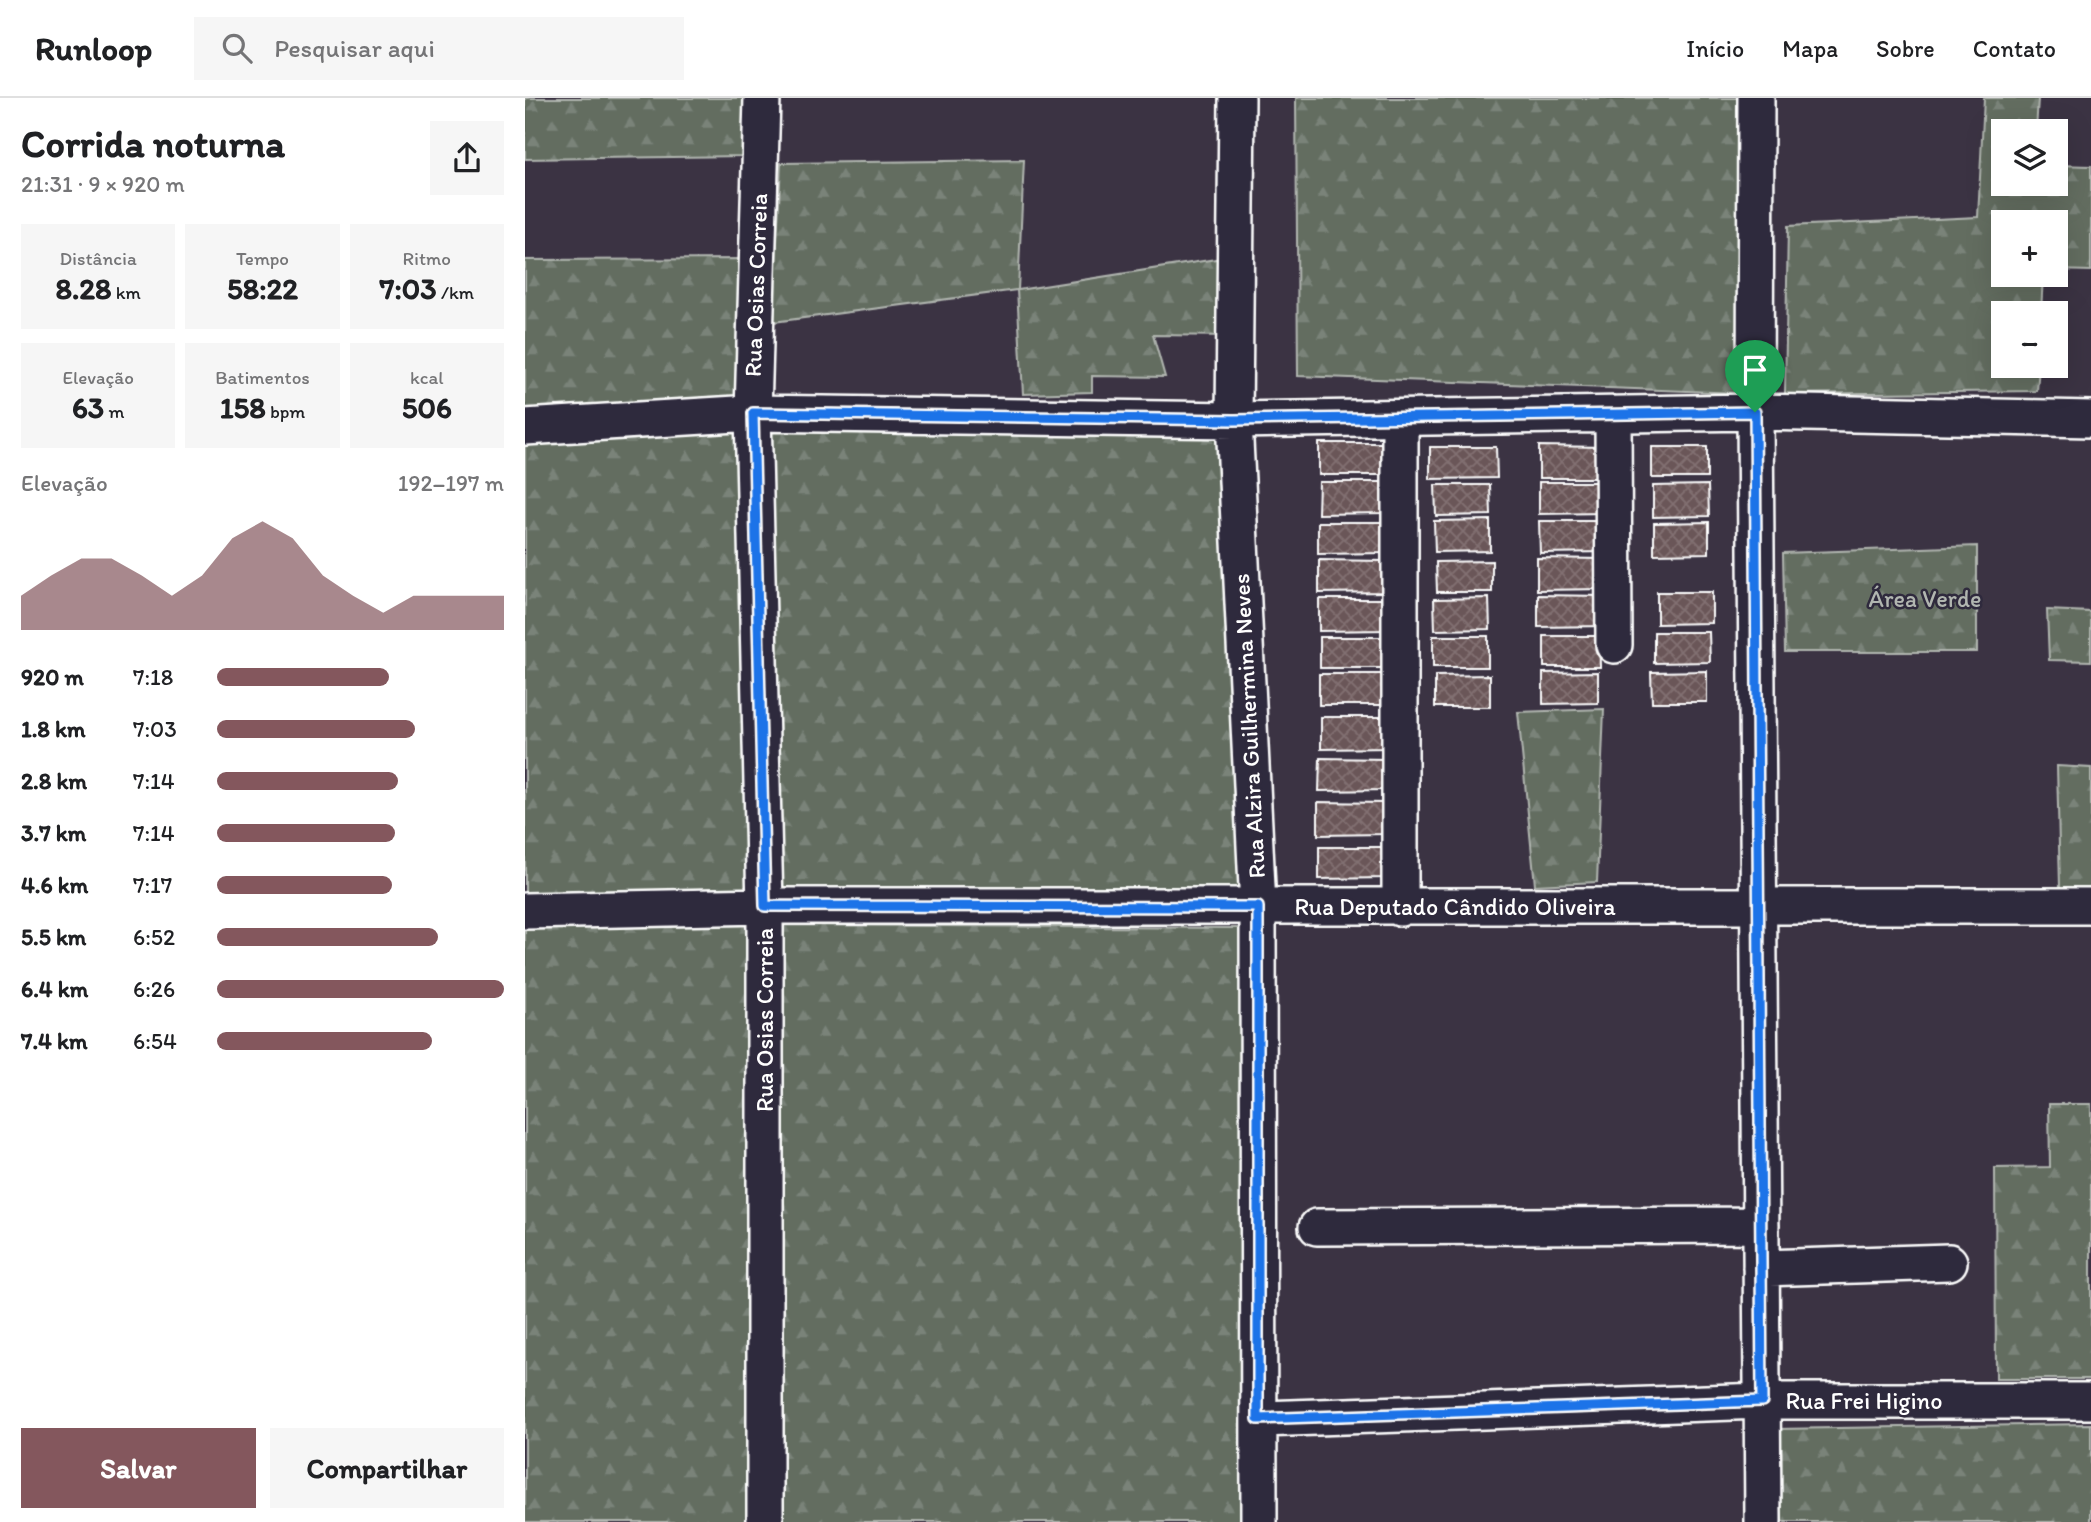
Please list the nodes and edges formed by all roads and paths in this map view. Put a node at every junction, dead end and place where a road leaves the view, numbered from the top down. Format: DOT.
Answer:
graph roads {
  1 [pos="762,98"];
  2 [pos="1237,98"];
  3 [pos="1756,98"];
  4 [pos="1755,412"];
  5 [pos="753,413"];
  6 [pos="1613,415"];
  7 [pos="1399,418"];
  8 [pos="2091,419"];
  9 [pos="1234,420"];
  10 [pos="525,427"];
  11 [pos="1613,645"];
  12 [pos="765,906"];
  13 [pos="2091,906"];
  14 [pos="1258,907"];
  15 [pos="1758,907"];
  16 [pos="1400,908"];
  17 [pos="525,911"];
  18 [pos="1761,1225"];
  19 [pos="1317,1227"];
  20 [pos="1949,1262"];
  21 [pos="1761,1268"];
  22 [pos="1762,1401"];
  23 [pos="2091,1401"];
  24 [pos="1258,1419"];
  25 [pos="765,1522"];
  26 [pos="1259,1522"];
  27 [pos="1763,1522"];
  1 -- 5 [label="street, Rua Osias Correia"];
  2 -- 9 [label="street, Rua Alzira Guilhermina Neves"];
  3 -- 4 [label="street"];
  4 -- 6 [label="street"];
  4 -- 8 [label="street"];
  4 -- 15 [label="street"];
  5 -- 9 [label="street"];
  5 -- 10 [label="street"];
  5 -- 12 [label="street, Rua Osias Correia"];
  6 -- 7 [label="street"];
  6 -- 11 [label="street"];
  7 -- 9 [label="street"];
  7 -- 16 [label="street"];
  9 -- 14 [label="street, Rua Alzira Guilhermina Neves"];
  12 -- 14 [label="street, Rua Deputado Cândido Oliveira"];
  12 -- 17 [label="street, Rua Deputado Cândido Oliveira"];
  12 -- 25 [label="street, Rua Osias Correia"];
  13 -- 15 [label="street, Rua Deputado Cândido Oliveira"];
  14 -- 16 [label="street, Rua Deputado Cândido Oliveira"];
  14 -- 24 [label="street, Rua Alzira Guilhermina Neves"];
  15 -- 16 [label="street, Rua Deputado Cândido Oliveira"];
  15 -- 18 [label="street"];
  18 -- 19 [label="street"];
  18 -- 21 [label="street"];
  20 -- 21 [label="street"];
  21 -- 22 [label="street"];
  22 -- 23 [label="street, Rua Frei Higino"];
  22 -- 24 [label="street, Rua Frei Higino"];
  22 -- 27 [label="street"];
  24 -- 26 [label="street, Rua Alzira Guilhermina Neves"];
}
